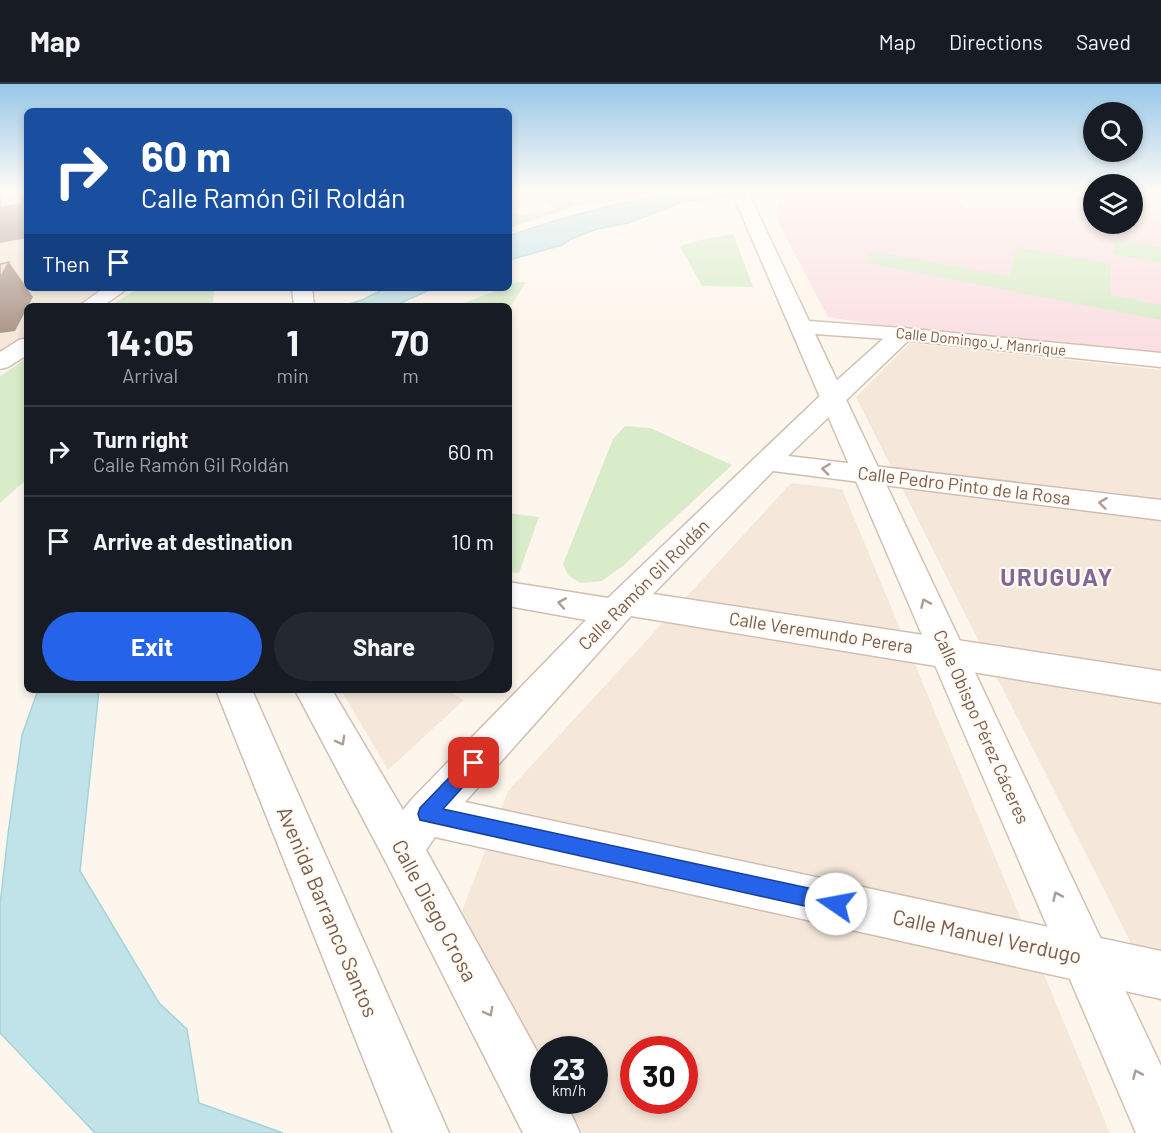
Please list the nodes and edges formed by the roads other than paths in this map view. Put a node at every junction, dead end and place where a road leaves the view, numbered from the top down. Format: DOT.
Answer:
graph roads {
  1 [pos="762,239"];
  2 [pos="113,291"];
  3 [pos="94,303"];
  4 [pos="798,320"];
  5 [pos="902,334"];
  6 [pos="24,347"];
  7 [pos="1161,360"];
  8 [pos="0,362"];
  9 [pos="832,397"];
  10 [pos="768,462"];
  11 [pos="867,474"];
  12 [pos="1161,510"];
  13 [pos="512,594"];
  14 [pos="619,607"];
  15 [pos="947,653"];
  16 [pos="1161,687"];
  17 [pos="235,693"];
  18 [pos="315,693"];
  19 [pos="414,832"];
  20 [pos="1085,958"];
  21 [pos="1161,975"];
  22 [pos="1161,1127"];
  23 [pos="421,1133"];
  24 [pos="552,1133"];
  1 -- 4 [label="street, Calle Obispo Pérez Cáceres"];
  2 -- 3 [label="street"];
  4 -- 5 [label="street, Calle Domingo J. Manrique"];
  4 -- 9 [label="street, Calle Obispo Pérez Cáceres"];
  5 -- 7 [label="street, Calle Domingo J. Manrique"];
  5 -- 9 [label="street, Calle Ramón Gil Roldán"];
  6 -- 8 [label="street"];
  9 -- 10 [label="street, Calle Ramón Gil Roldán"];
  9 -- 11 [label="street, Calle Obispo Pérez Cáceres"];
  11 -- 10 [label="street, Calle Pedro Pinto de la Rosa, one-way"];
  10 -- 14 [label="street, Calle Ramón Gil Roldán"];
  12 -- 11 [label="street, Calle Pedro Pinto de la Rosa, one-way"];
  15 -- 11 [label="street, Calle Obispo Pérez Cáceres, one-way"];
  14 -- 13 [label="street, Calle Veremundo Perera, one-way"];
  14 -- 15 [label="street, Calle Veremundo Perera"];
  14 -- 19 [label="street, Calle Ramón Gil Roldán"];
  15 -- 16 [label="street, Calle Veremundo Perera"];
  20 -- 15 [label="street, Calle Obispo Pérez Cáceres, one-way"];
  17 -- 23 [label="street, Avenida Barranco Santos"];
  18 -- 19 [label="street, Calle Diego Crosa, one-way"];
  19 -- 20 [label="street, Calle Manuel Verdugo"];
  19 -- 24 [label="street, Calle Diego Crosa, one-way"];
  20 -- 21 [label="street, Calle Manuel Verdugo"];
  22 -- 20 [label="street, Calle Obispo Pérez Cáceres, one-way"];
}
